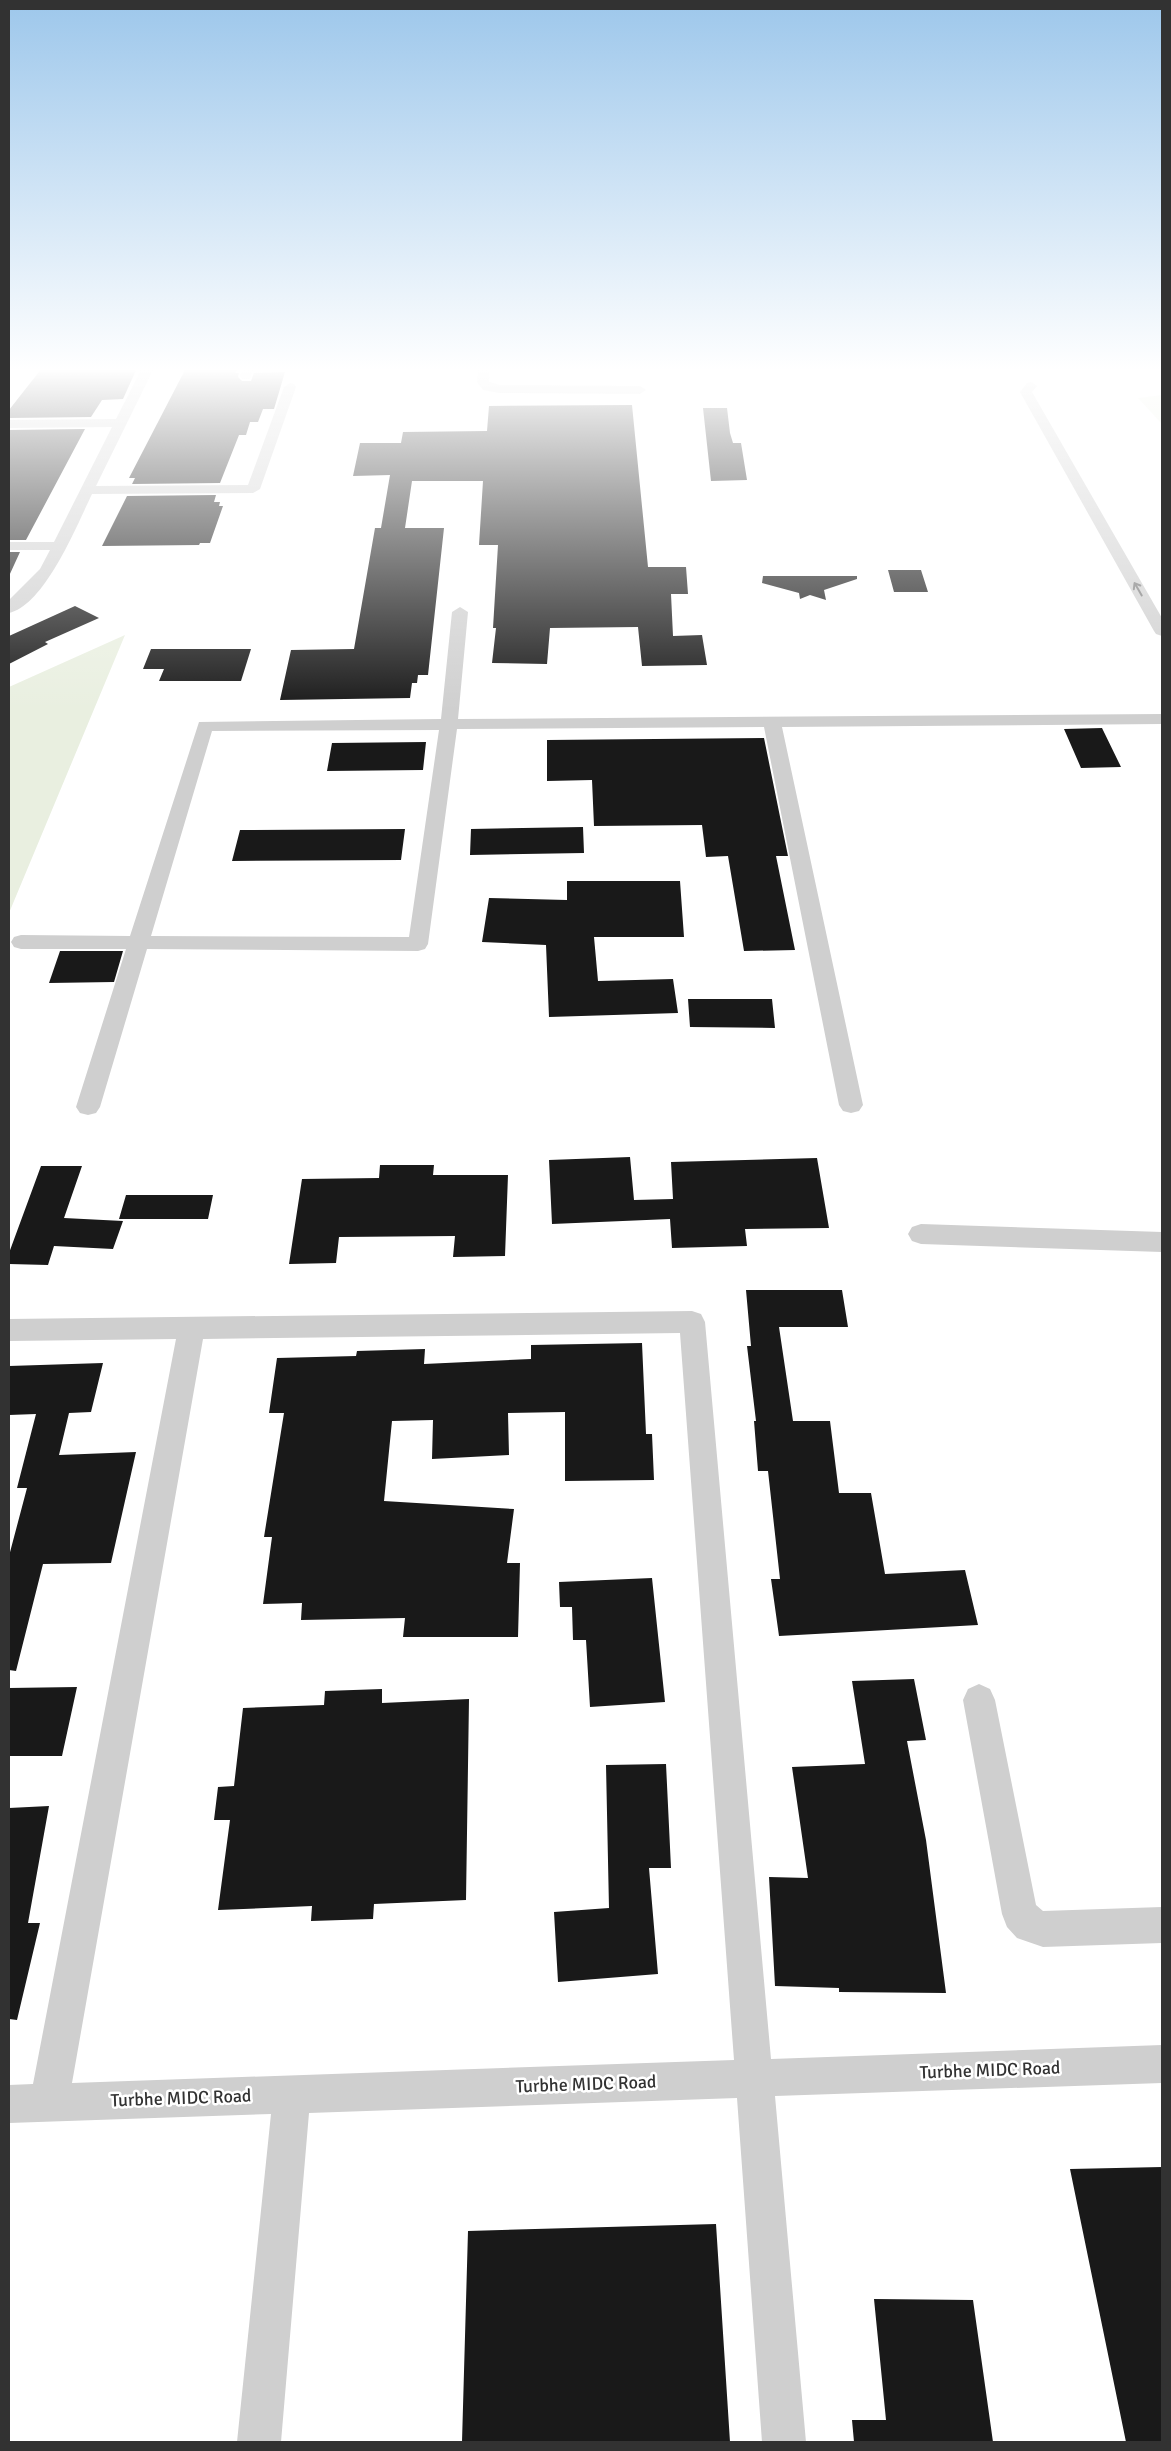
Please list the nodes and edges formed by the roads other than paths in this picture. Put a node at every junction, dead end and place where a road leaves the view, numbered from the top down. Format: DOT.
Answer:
graph roads {
  1 [pos="91,482"];
  2 [pos="255,482"];
  3 [pos="1077,482"];
  4 [pos="1091,482"];
  5 [pos="87,490"];
  6 [pos="9,546"];
  7 [pos="60,546"];
  8 [pos="1162,605"];
  9 [pos="9,608"];
  10 [pos="460,612"];
  11 [pos="1162,631"];
  12 [pos="1162,720"];
  13 [pos="772,722"];
  14 [pos="449,724"];
  15 [pos="21,942"];
  16 [pos="139,942"];
  17 [pos="851,1105"];
  18 [pos="88,1108"];
  19 [pos="921,1234"];
  20 [pos="1162,1242"];
  21 [pos="191,1329"];
  22 [pos="9,1330"];
  23 [pos="979,1700"];
  24 [pos="1162,1925"];
  25 [pos="1162,2064"];
  26 [pos="754,2078"];
  27 [pos="292,2094"];
  28 [pos="49,2102"];
  29 [pos="9,2104"];
  30 [pos="259,2442"];
  31 [pos="784,2442"];
  1 -- 5 [label="street"];
  2 -- 5 [label="street"];
  11 -- 3 [label="street, one-way"];
  4 -- 8 [label="street, one-way"];
  5 -- 7 [label="street"];
  6 -- 7 [label="street"];
  7 -- 9 [label="street"];
  10 -- 14 [label="street"];
  12 -- 13 [label="street"];
  13 -- 14 [label="street"];
  13 -- 17 [label="street"];
  14 -- 16 [label="street"];
  14 -- 16 [label="street"];
  15 -- 16 [label="street"];
  16 -- 18 [label="street"];
  19 -- 20 [label="street"];
  21 -- 22 [label="street"];
  21 -- 26 [label="street"];
  21 -- 28 [label="street"];
  23 -- 24 [label="street"];
  25 -- 26 [label="street, Turbhe MIDC Road"];
  26 -- 27 [label="street, Turbhe MIDC Road"];
  26 -- 31 [label="street"];
  27 -- 28 [label="street, Turbhe MIDC Road"];
  27 -- 30 [label="street"];
  28 -- 29 [label="street, Turbhe MIDC Road"];
}
